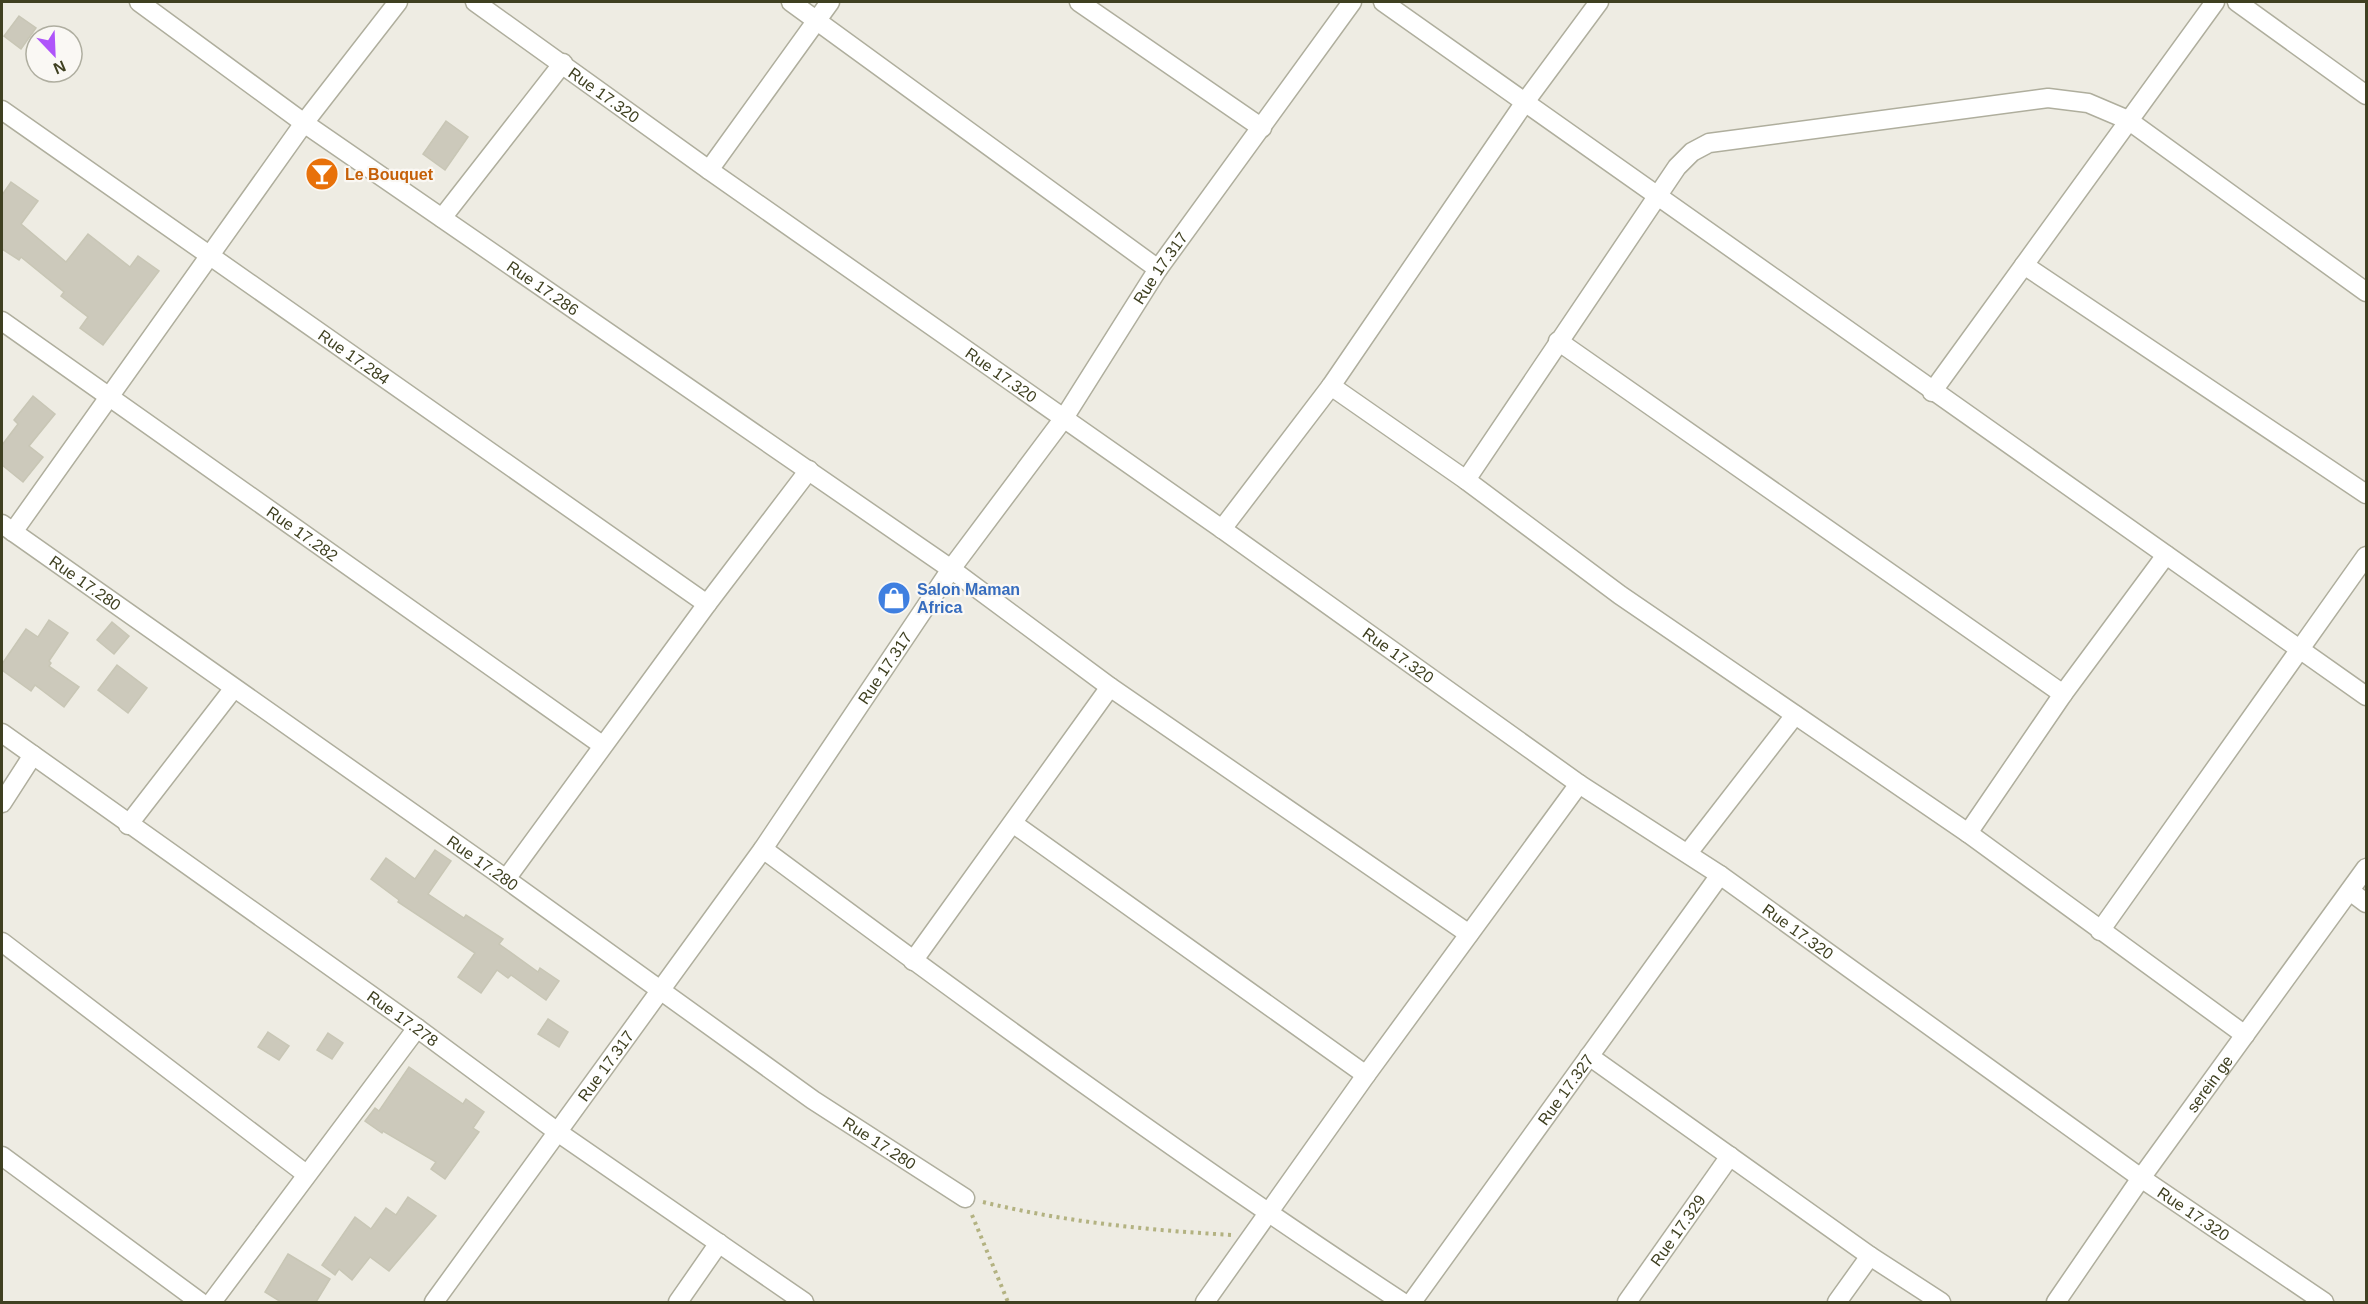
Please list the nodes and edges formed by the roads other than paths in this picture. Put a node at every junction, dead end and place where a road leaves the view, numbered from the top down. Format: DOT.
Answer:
graph roads {
  1 [pos="139,2"];
  2 [pos="398,2"];
  3 [pos="475,2"];
  4 [pos="791,2"];
  5 [pos="830,2"];
  6 [pos="1079,2"];
  7 [pos="1352,2"];
  8 [pos="1383,2"];
  9 [pos="1599,2"];
  10 [pos="2215,2"];
  11 [pos="2237,2"];
  12 [pos="817,19"];
  13 [pos="563,63"];
  14 [pos="2367,95"];
  15 [pos="1525,102"];
  16 [pos="2,110"];
  17 [pos="2128,120"];
  18 [pos="304,123"];
  19 [pos="1262,128"];
  20 [pos="709,170"];
  21 [pos="1659,196"];
  22 [pos="442,218"];
  23 [pos="209,256"];
  24 [pos="2024,265"];
  25 [pos="1158,269"];
  26 [pos="2367,292"];
  27 [pos="2,321"];
  28 [pos="1558,341"];
  29 [pos="1332,386"];
  30 [pos="1932,392"];
  31 [pos="110,398"];
  32 [pos="1064,418"];
  33 [pos="809,470"];
  34 [pos="1466,480"];
  35 [pos="2367,494"];
  36 [pos="7,528"];
  37 [pos="1222,529"];
  38 [pos="2166,555"];
  39 [pos="2367,556"];
  40 [pos="951,569"];
  41 [pos="707,604"];
  42 [pos="2302,650"];
  43 [pos="1110,687"];
  44 [pos="234,688"];
  45 [pos="2063,694"];
  46 [pos="2367,696"];
  47 [pos="1795,715"];
  48 [pos="2,733"];
  49 [pos="602,745"];
  50 [pos="33,755"];
  51 [pos="1579,784"];
  52 [pos="2,803"];
  53 [pos="1014,824"];
  54 [pos="128,825"];
  55 [pos="1968,833"];
  56 [pos="763,849"];
  57 [pos="1689,853"];
  58 [pos="2367,868"];
  59 [pos="1720,875"];
  60 [pos="506,879"];
  61 [pos="2350,891"];
  62 [pos="2367,903"];
  63 [pos="2100,931"];
  64 [pos="1469,934"];
  65 [pos="2,942"];
  66 [pos="914,961"];
  67 [pos="661,992"];
  68 [pos="417,1028"];
  69 [pos="2245,1035"];
  70 [pos="1589,1056"];
  71 [pos="1366,1075"];
  72 [pos="559,1133"];
  73 [pos="2,1156"];
  74 [pos="1730,1156"];
  75 [pos="306,1174"];
  76 [pos="2141,1178"];
  77 [pos="965,1198"];
  78 [pos="1267,1214"];
  79 [pos="719,1243"];
  80 [pos="1870,1256"];
  81 [pos="2312,1299"];
  82 [pos="200,1302"];
  83 [pos="212,1302"];
  84 [pos="434,1302"];
  85 [pos="678,1302"];
  86 [pos="804,1302"];
  87 [pos="1205,1302"];
  88 [pos="1402,1302"];
  89 [pos="1412,1302"];
  90 [pos="1627,1302"];
  91 [pos="1837,1302"];
  92 [pos="1941,1302"];
  93 [pos="2055,1302"];
  1 -- 18 [label="street, Rue 17.286"];
  2 -- 18 [label="street"];
  3 -- 13 [label="street, Rue 17.320"];
  4 -- 12 [label="street"];
  5 -- 12 [label="street"];
  6 -- 19 [label="street"];
  7 -- 19 [label="street, Rue 17.317"];
  8 -- 15 [label="street"];
  9 -- 15 [label="street"];
  10 -- 17 [label="street"];
  11 -- 14 [label="street"];
  12 -- 20 [label="street"];
  12 -- 25 [label="street"];
  13 -- 20 [label="street, Rue 17.320"];
  13 -- 22 [label="street"];
  15 -- 21 [label="street"];
  15 -- 29 [label="street"];
  16 -- 23 [label="street, Rue 17.284"];
  17 -- 21 [label="street"];
  17 -- 24 [label="street"];
  17 -- 26 [label="street"];
  18 -- 22 [label="street, Rue 17.286"];
  18 -- 23 [label="street"];
  19 -- 25 [label="street, Rue 17.317"];
  20 -- 32 [label="street, Rue 17.320"];
  21 -- 28 [label="street"];
  21 -- 30 [label="street"];
  22 -- 33 [label="street, Rue 17.286"];
  23 -- 31 [label="street"];
  23 -- 41 [label="street, Rue 17.284"];
  24 -- 30 [label="street"];
  24 -- 35 [label="street"];
  25 -- 32 [label="street, Rue 17.317"];
  27 -- 31 [label="street, Rue 17.282"];
  28 -- 34 [label="street"];
  28 -- 45 [label="street"];
  29 -- 34 [label="street"];
  29 -- 37 [label="street"];
  30 -- 38 [label="street"];
  31 -- 36 [label="street"];
  31 -- 49 [label="street, Rue 17.282"];
  32 -- 37 [label="street, Rue 17.320"];
  32 -- 40 [label="street, Rue 17.317"];
  33 -- 40 [label="street, Rue 17.286"];
  33 -- 41 [label="street"];
  34 -- 47 [label="street"];
  36 -- 44 [label="street, Rue 17.280"];
  37 -- 51 [label="street, Rue 17.320"];
  38 -- 42 [label="street"];
  38 -- 45 [label="street"];
  39 -- 42 [label="street"];
  40 -- 43 [label="street, Rue 17.286"];
  40 -- 56 [label="street, Rue 17.317"];
  41 -- 49 [label="street"];
  42 -- 46 [label="street"];
  42 -- 63 [label="street"];
  43 -- 53 [label="street"];
  43 -- 64 [label="street, Rue 17.286"];
  44 -- 54 [label="street"];
  44 -- 60 [label="street, Rue 17.280"];
  45 -- 55 [label="street"];
  47 -- 55 [label="street"];
  47 -- 57 [label="street"];
  48 -- 50 [label="street, Rue 17.278"];
  49 -- 60 [label="street"];
  50 -- 52 [label="street"];
  50 -- 54 [label="street, Rue 17.278"];
  51 -- 57 [label="street, Rue 17.320"];
  51 -- 64 [label="street"];
  53 -- 66 [label="street"];
  53 -- 71 [label="street"];
  54 -- 68 [label="street, Rue 17.278"];
  55 -- 63 [label="street"];
  56 -- 66 [label="street"];
  56 -- 67 [label="street, Rue 17.317"];
  57 -- 59 [label="street, Rue 17.320"];
  58 -- 61 [label="street, serein ge"];
  59 -- 70 [label="street, Rue 17.327"];
  59 -- 76 [label="street, Rue 17.320"];
  60 -- 67 [label="street, Rue 17.280"];
  61 -- 62 [label="street"];
  61 -- 69 [label="street, serein ge"];
  63 -- 69 [label="street"];
  64 -- 71 [label="street"];
  65 -- 75 [label="street"];
  66 -- 78 [label="street"];
  67 -- 72 [label="street, Rue 17.317"];
  67 -- 77 [label="street, Rue 17.280"];
  68 -- 72 [label="street, Rue 17.278"];
  68 -- 75 [label="street"];
  69 -- 76 [label="street, serein ge"];
  70 -- 74 [label="street"];
  70 -- 89 [label="street, Rue 17.327"];
  71 -- 78 [label="street"];
  72 -- 79 [label="street, Rue 17.278"];
  72 -- 84 [label="street, Rue 17.317"];
  73 -- 82 [label="street"];
  74 -- 80 [label="street"];
  74 -- 90 [label="street, Rue 17.329"];
  75 -- 83 [label="street"];
  76 -- 81 [label="street, Rue 17.320"];
  76 -- 93 [label="street, serein ge"];
  78 -- 87 [label="street"];
  78 -- 88 [label="street"];
  79 -- 85 [label="street"];
  79 -- 86 [label="street, Rue 17.278"];
  80 -- 91 [label="street"];
  80 -- 92 [label="street"];
}
